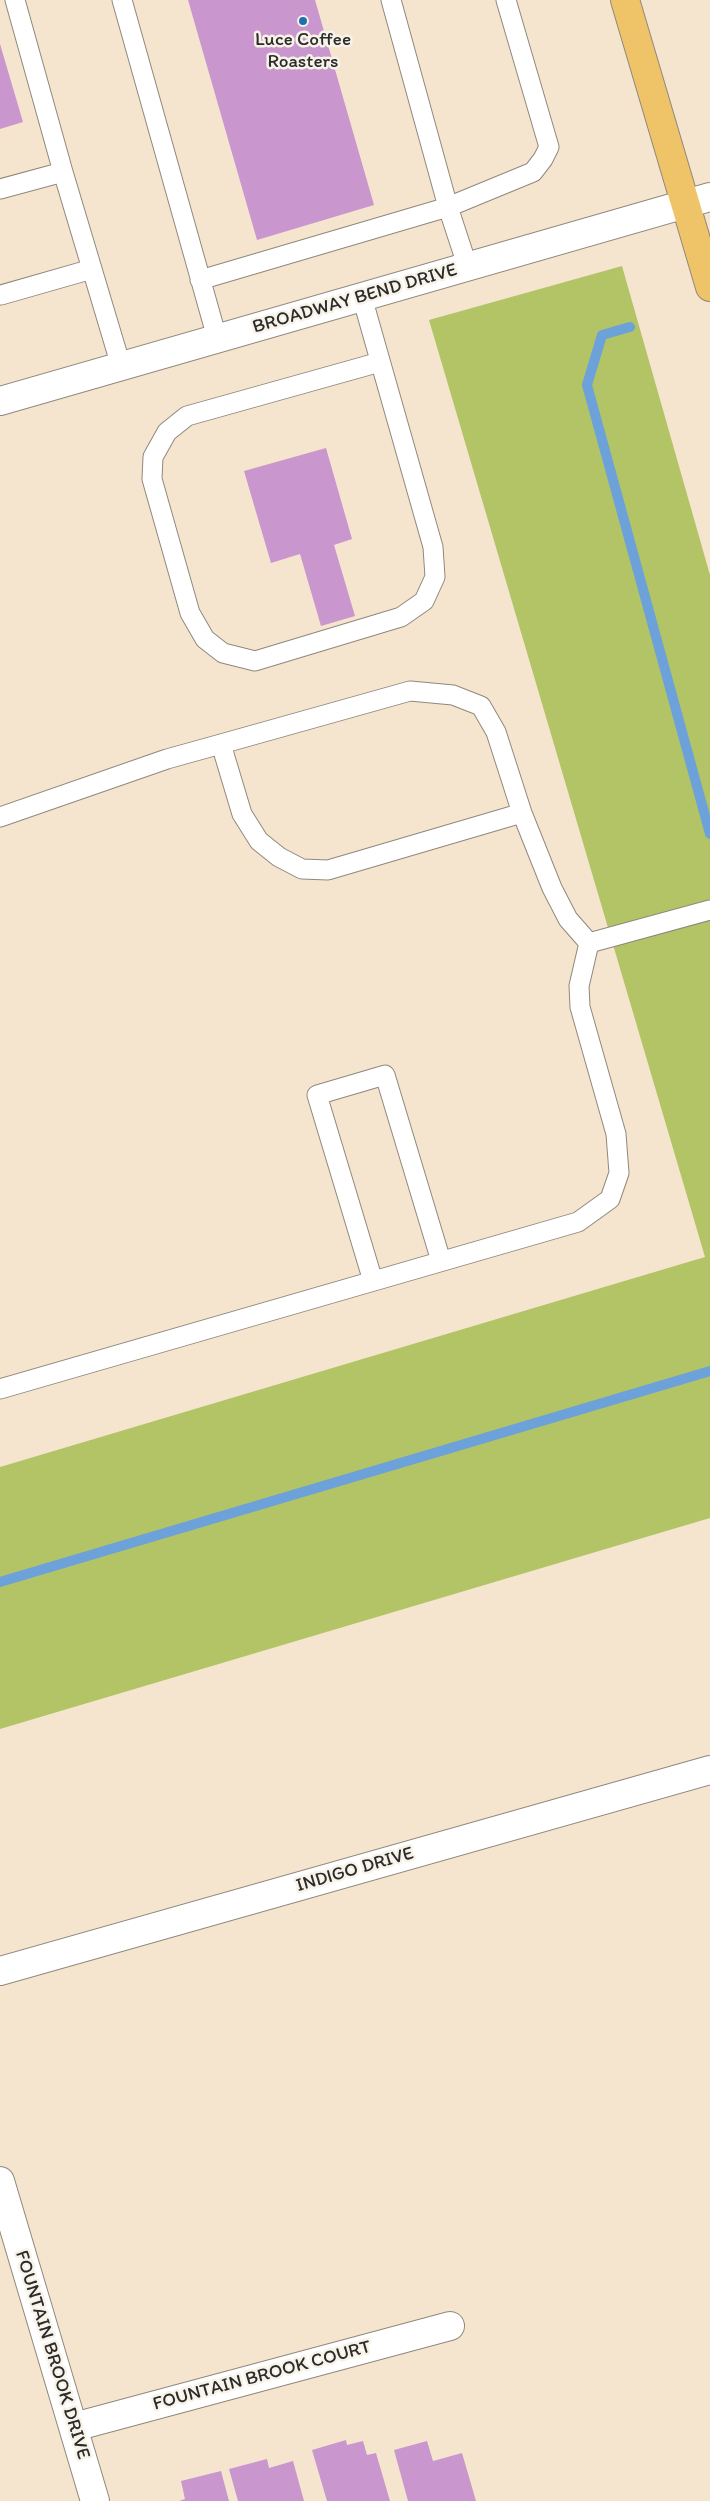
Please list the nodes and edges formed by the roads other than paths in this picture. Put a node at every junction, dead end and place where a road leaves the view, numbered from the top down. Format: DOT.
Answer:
graph roads {
  1 [pos="15,0"];
  2 [pos="122,0"];
  3 [pos="391,0"];
  4 [pos="506,0"];
  5 [pos="625,0"];
  6 [pos="63,172"];
  7 [pos="0,189"];
  8 [pos="698,200"];
  9 [pos="448,207"];
  10 [pos="468,268"];
  11 [pos="92,269"];
  12 [pos="200,280"];
  13 [pos="710,287"];
  14 [pos="1,295"];
  15 [pos="362,297"];
  16 [pos="217,338"];
  17 [pos="380,362"];
  18 [pos="121,366"];
  19 [pos="0,401"];
  20 [pos="221,744"];
  21 [pos="522,813"];
  22 [pos="0,817"];
  23 [pos="710,910"];
  24 [pos="589,943"];
  25 [pos="441,1261"];
  26 [pos="373,1281"];
  27 [pos="0,1389"];
  28 [pos="710,1770"];
  29 [pos="0,1971"];
  30 [pos="0,2181"];
  31 [pos="450,2326"];
  32 [pos="74,2427"];
  33 [pos="96,2501"];
  1 -- 6 [label="lane"];
  2 -- 12 [label="lane"];
  3 -- 9 [label="lane"];
  4 -- 9 [label="lane"];
  5 -- 8 [label="main road"];
  6 -- 7 [label="lane"];
  6 -- 11 [label="lane"];
  8 -- 10 [label="street, BROADWAY BEND DRIVE"];
  8 -- 13 [label="main road"];
  9 -- 10 [label="lane"];
  9 -- 12 [label="lane"];
  10 -- 15 [label="street, BROADWAY BEND DRIVE"];
  11 -- 14 [label="lane"];
  11 -- 18 [label="lane"];
  12 -- 16 [label="lane"];
  15 -- 16 [label="street, BROADWAY BEND DRIVE"];
  15 -- 17 [label="lane"];
  16 -- 18 [label="street, BROADWAY BEND DRIVE"];
  17 -- 17 [label="lane"];
  18 -- 19 [label="street, BROADWAY BEND DRIVE"];
  20 -- 21 [label="lane"];
  20 -- 21 [label="lane"];
  20 -- 22 [label="lane"];
  21 -- 24 [label="lane"];
  23 -- 24 [label="lane"];
  24 -- 25 [label="lane"];
  25 -- 26 [label="lane"];
  25 -- 26 [label="lane"];
  26 -- 27 [label="lane"];
  28 -- 29 [label="street, INDIGO DRIVE"];
  30 -- 32 [label="street, FOUNTAIN BROOK DRIVE"];
  31 -- 32 [label="street, FOUNTAIN BROOK COURT"];
  32 -- 33 [label="street, FOUNTAIN BROOK DRIVE"];
}
